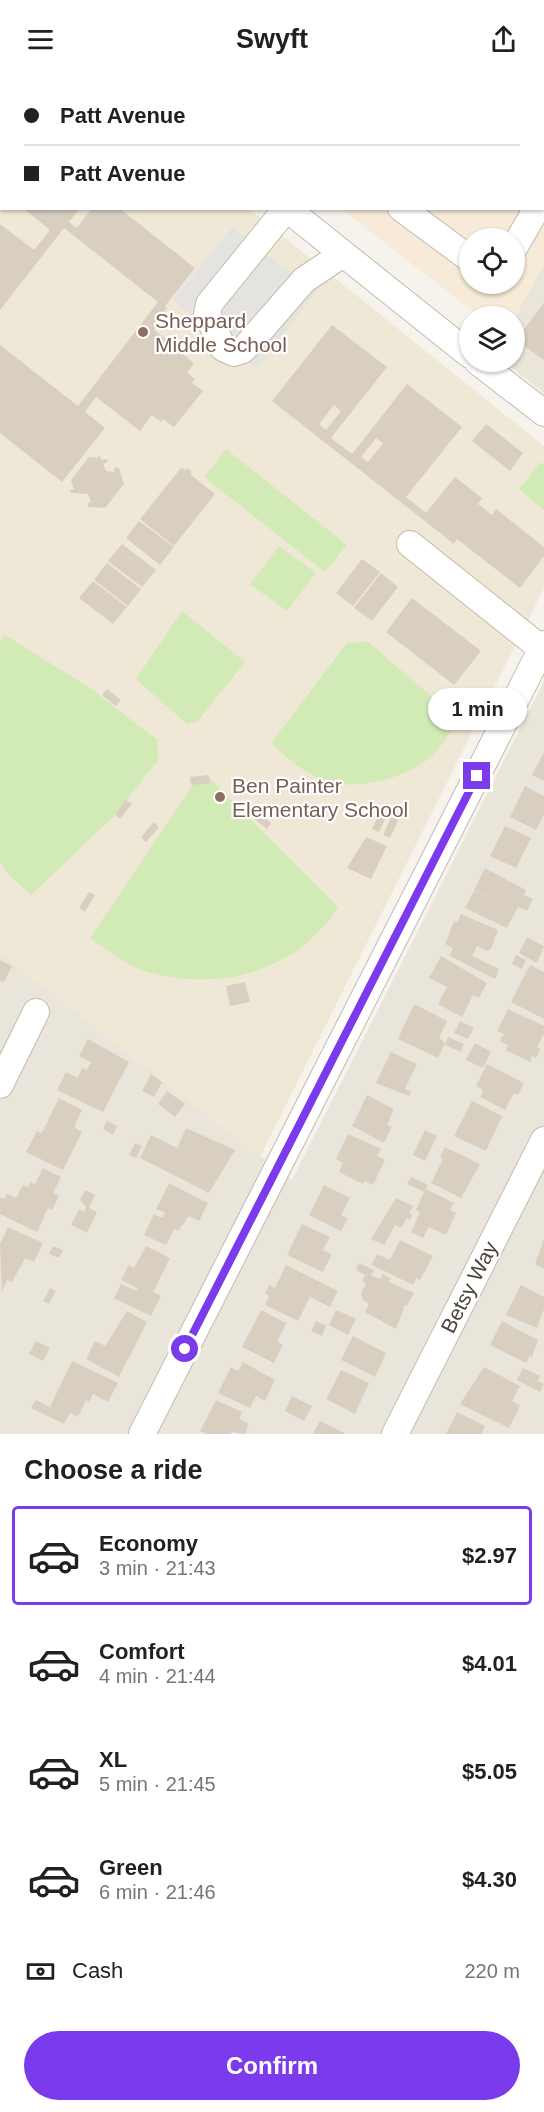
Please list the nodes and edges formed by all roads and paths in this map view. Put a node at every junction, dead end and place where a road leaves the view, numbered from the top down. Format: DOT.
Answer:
graph roads {
  1 [pos="285,210"];
  2 [pos="287,210"];
  3 [pos="404,210"];
  4 [pos="536,210"];
  5 [pos="525,229"];
  6 [pos="459,252"];
  7 [pos="343,254"];
  8 [pos="459,346"];
  9 [pos="491,372"];
  10 [pos="544,413"];
  11 [pos="410,544"];
  12 [pos="543,646"];
  13 [pos="36,1012"];
  14 [pos="0,1084"];
  15 [pos="544,1140"];
  16 [pos="142,1434"];
  17 [pos="395,1434"];
  1 -- 7 [label="street"];
  2 -- 7 [label="street"];
  3 -- 6 [label="street"];
  4 -- 5 [label="street"];
  7 -- 8 [label="street"];
  9 -- 10 [label="street"];
  11 -- 12 [label="street"];
  12 -- 16 [label="street"];
  13 -- 14 [label="street"];
  15 -- 17 [label="street, Betsy Way"];
}
